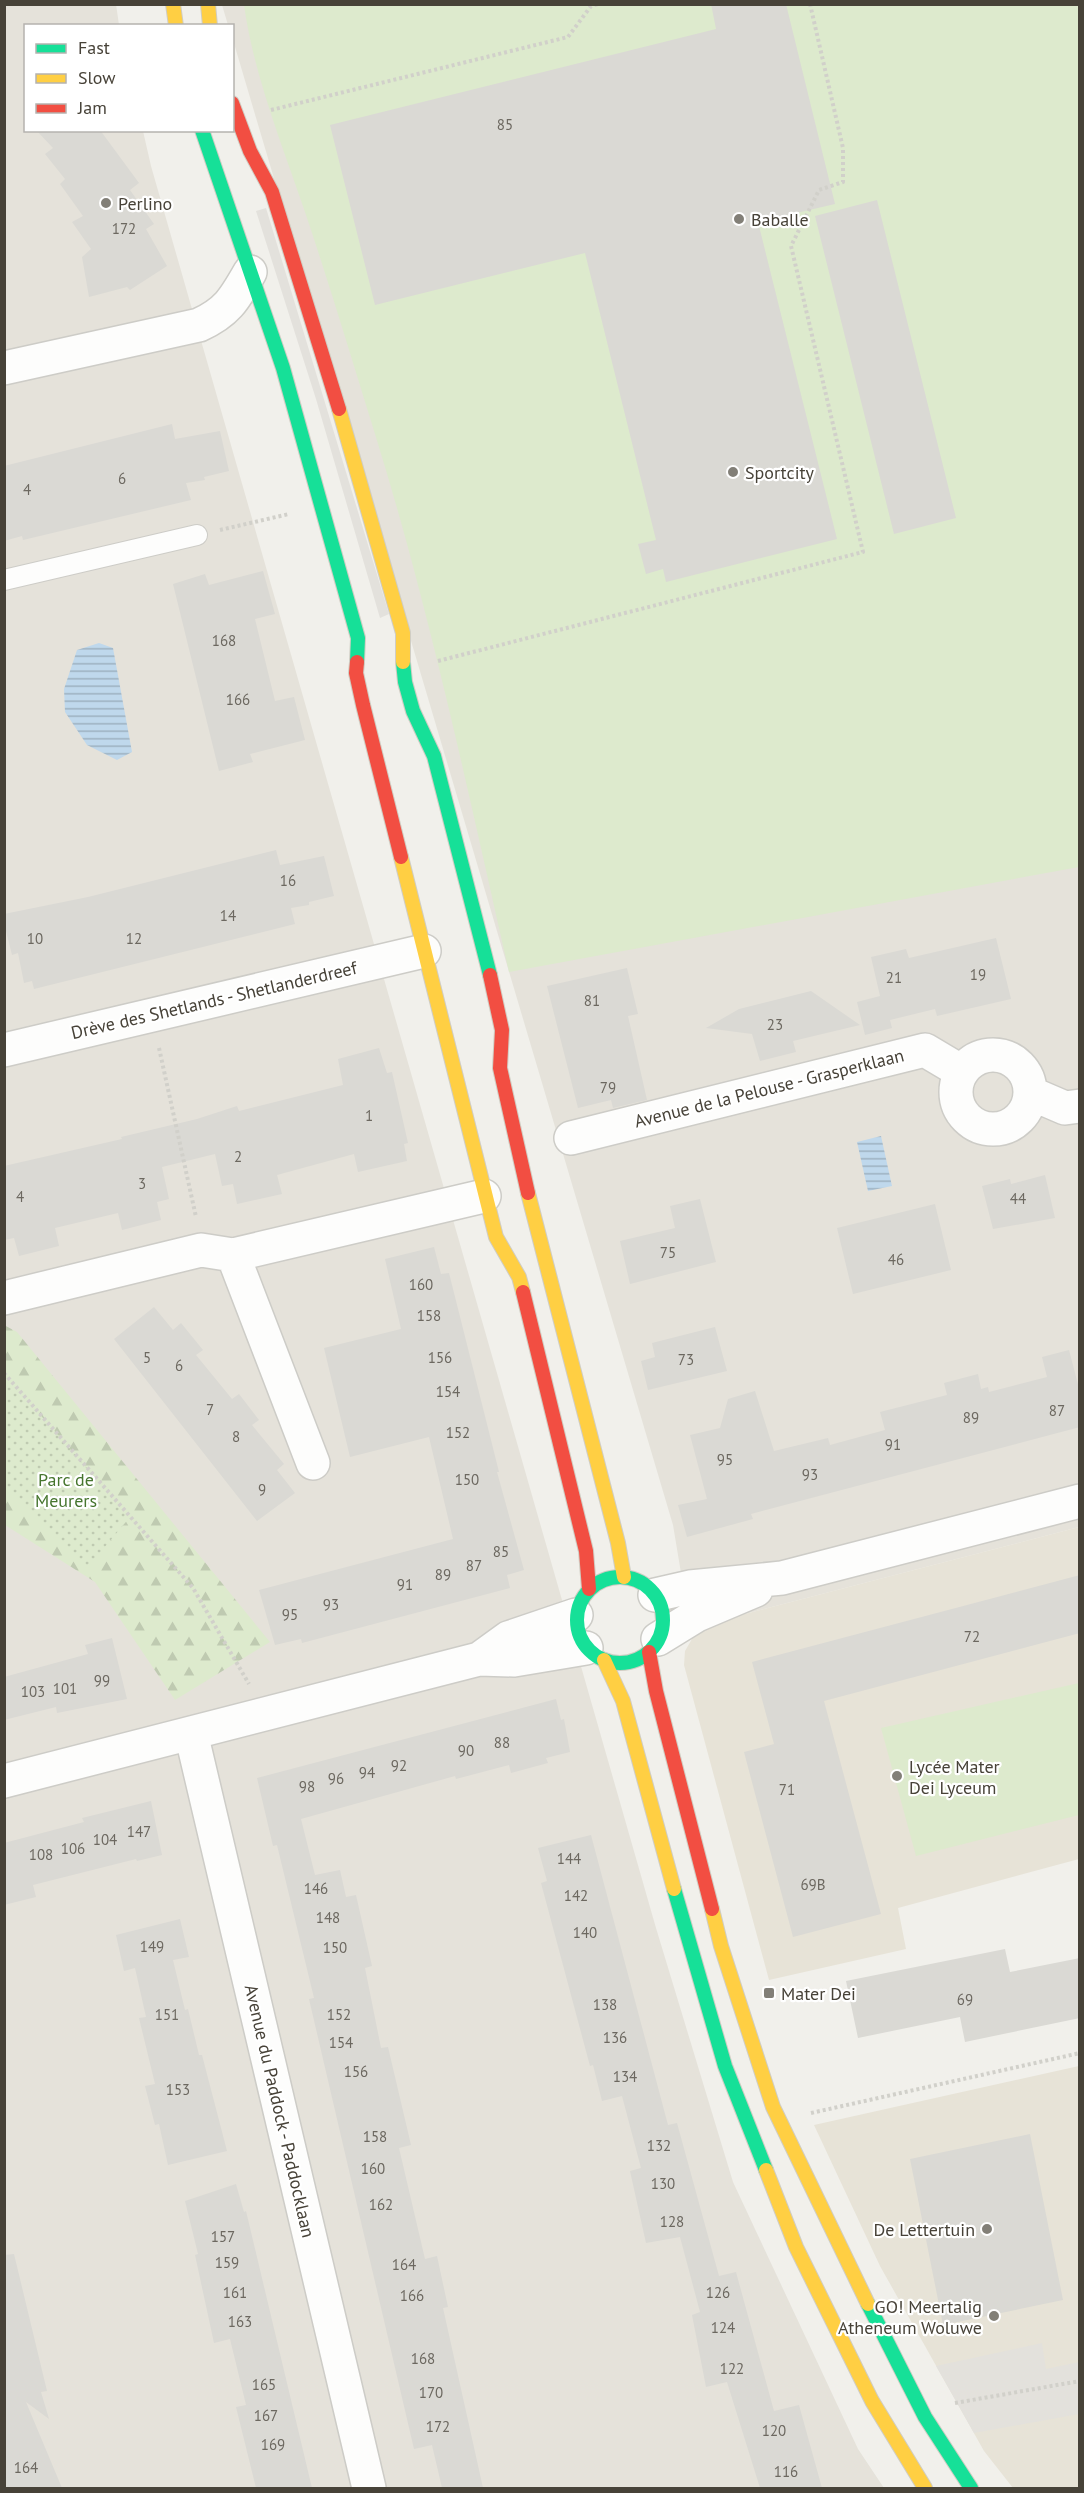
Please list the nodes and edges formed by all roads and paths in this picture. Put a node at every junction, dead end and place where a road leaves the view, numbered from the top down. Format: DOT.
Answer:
graph roads {
  1 [pos="173,4"];
  2 [pos="208,4"];
  3 [pos="599,4"];
  4 [pos="810,4"];
  5 [pos="176,24"];
  6 [pos="210,24"];
  7 [pos="234,108"];
  8 [pos="238,118"];
  9 [pos="203,132"];
  10 [pos="250,272"];
  11 [pos="4,368"];
  12 [pos="322,507"];
  13 [pos="196,535"];
  14 [pos="4,580"];
  15 [pos="438,661"];
  16 [pos="424,951"];
  17 [pos="152,1016"];
  18 [pos="4,1050"];
  19 [pos="962,1072"];
  20 [pos="1030,1093"];
  21 [pos="1080,1106"];
  22 [pos="571,1138"];
  23 [pos="484,1196"];
  24 [pos="195,1213"];
  25 [pos="233,1255"];
  26 [pos="4,1298"];
  27 [pos="4,1373"];
  28 [pos="313,1463"];
  29 [pos="1080,1501"];
  30 [pos="624,1577"];
  31 [pos="782,1578"];
  32 [pos="655,1595"];
  33 [pos="583,1602"];
  34 [pos="654,1646"];
  35 [pos="595,1654"];
  36 [pos="478,1659"];
  37 [pos="266,1713"];
  38 [pos="191,1734"];
  39 [pos="4,1781"];
  40 [pos="1080,2053"];
  41 [pos="779,2120"];
  42 [pos="1080,2381"];
  43 [pos="925,2417"];
  44 [pos="369,2488"];
  45 [pos="925,2488"];
  46 [pos="970,2488"];
  1 -- 5 [label="street"];
  2 -- 6 [label="street"];
  3 -- 8 [label="path"];
  4 -- 15 [label="path"];
  7 -- 8 [label="street"];
  8 -- 30 [label="street"];
  9 -- 10 [label="street"];
  10 -- 11 [label="street"];
  10 -- 12 [label="street"];
  12 -- 13 [label="path"];
  12 -- 16 [label="street"];
  13 -- 14 [label="lane"];
  16 -- 17 [label="street, Drève des Shetlands - Shetlanderdreef"];
  16 -- 23 [label="street"];
  17 -- 18 [label="street, Drève des Shetlands - Shetlanderdreef"];
  17 -- 24 [label="path"];
  19 -- 20 [label="street"];
  19 -- 20 [label="street"];
  19 -- 22 [label="street, Avenue de la Pelouse - Grasperklaan"];
  20 -- 21 [label="street"];
  23 -- 25 [label="street"];
  23 -- 33 [label="street"];
  25 -- 26 [label="street"];
  25 -- 28 [label="street"];
  27 -- 37 [label="path"];
  29 -- 31 [label="street"];
  30 -- 32 [label="street"];
  30 -- 33 [label="street"];
  31 -- 32 [label="street"];
  31 -- 34 [label="street"];
  32 -- 34 [label="street"];
  33 -- 35 [label="street"];
  33 -- 36 [label="street"];
  34 -- 35 [label="street"];
  34 -- 41 [label="street"];
  35 -- 36 [label="street"];
  35 -- 45 [label="street"];
  36 -- 37 [label="street"];
  37 -- 38 [label="street"];
  38 -- 39 [label="street"];
  38 -- 44 [label="street, Avenue du Paddock - Paddocklaan"];
  40 -- 41 [label="path"];
  41 -- 43 [label="street"];
  42 -- 43 [label="path"];
  43 -- 46 [label="street"];
}
